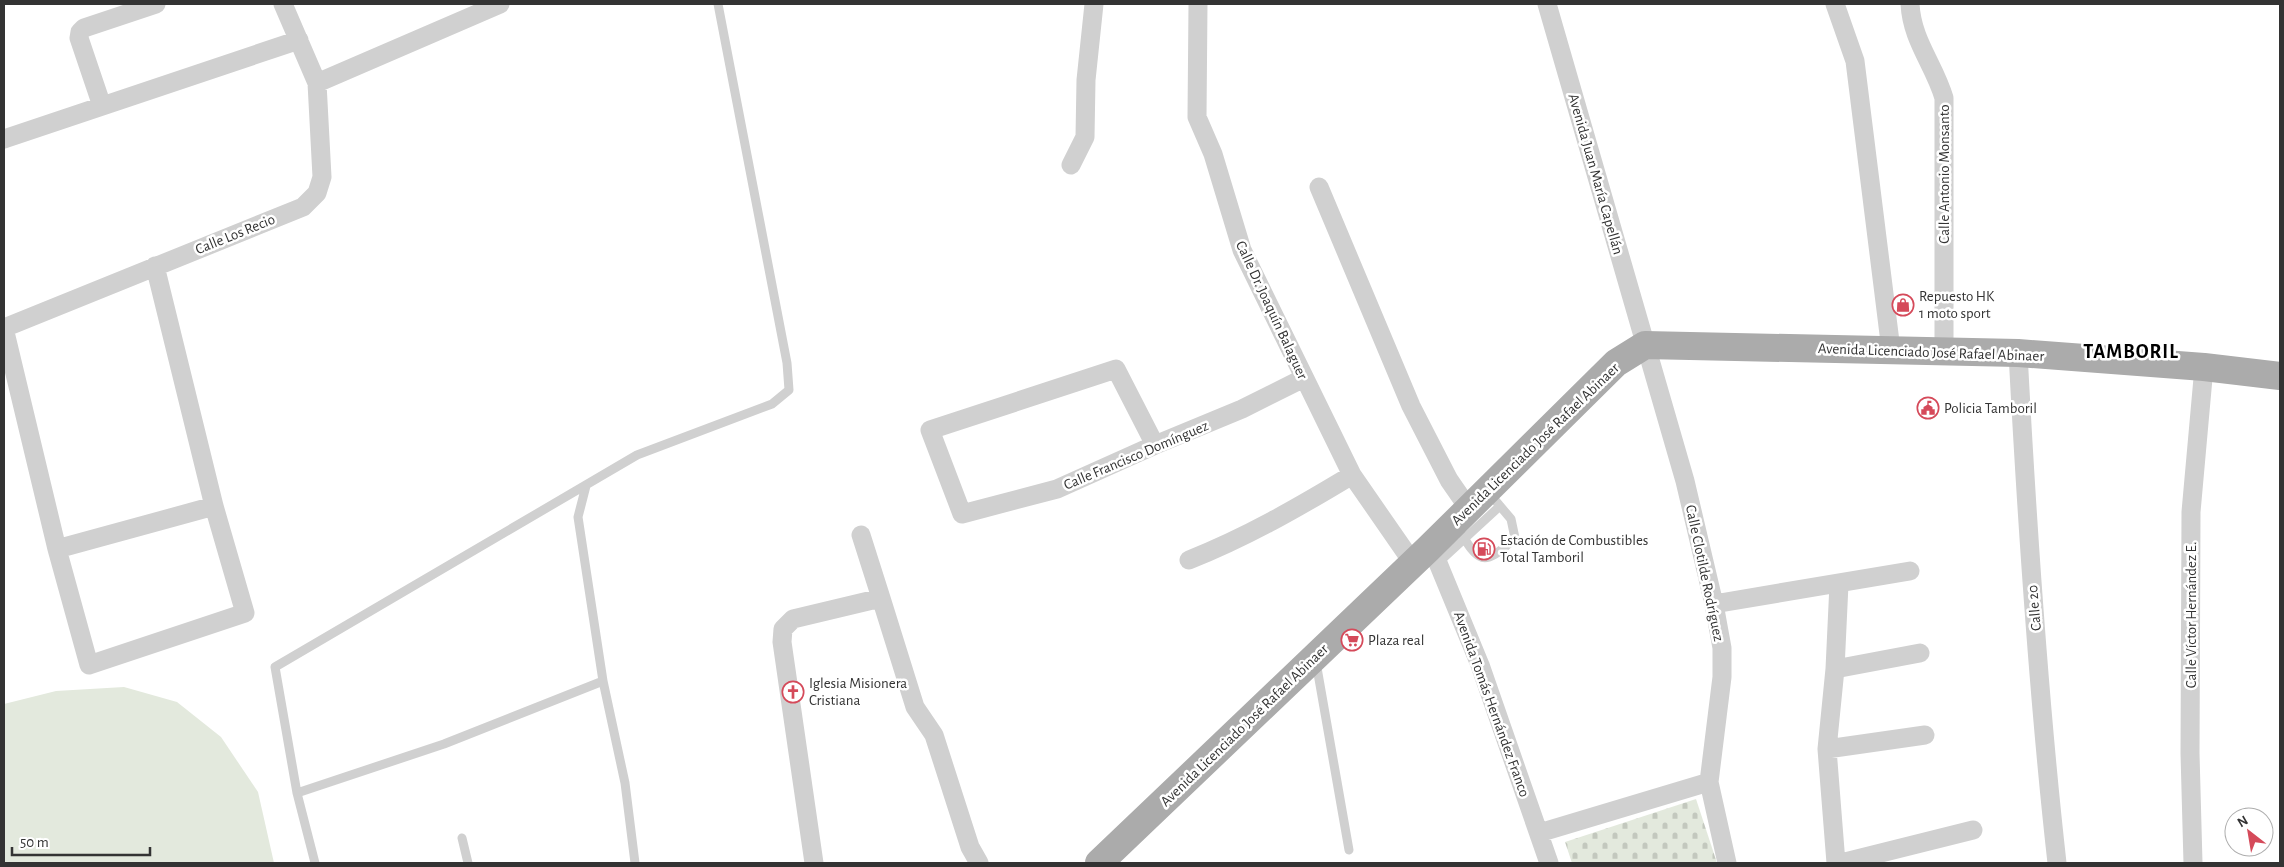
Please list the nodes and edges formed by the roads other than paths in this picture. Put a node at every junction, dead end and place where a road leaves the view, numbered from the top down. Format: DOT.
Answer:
graph roads {
  1 [pos="156,4"];
  2 [pos="283,4"];
  3 [pos="500,4"];
  4 [pos="718,4"];
  5 [pos="1094,4"];
  6 [pos="1198,4"];
  7 [pos="1547,4"];
  8 [pos="1835,4"];
  9 [pos="1910,4"];
  10 [pos="299,40"];
  11 [pos="317,83"];
  12 [pos="102,106"];
  13 [pos="4,139"];
  14 [pos="1071,165"];
  15 [pos="1319,187"];
  16 [pos="155,266"];
  17 [pos="4,328"];
  18 [pos="1645,345"];
  19 [pos="1892,350"];
  20 [pos="1944,351"];
  21 [pos="2018,353"];
  22 [pos="2204,367"];
  23 [pos="2280,376"];
  24 [pos="1304,378"];
  25 [pos="1155,445"];
  26 [pos="1352,476"];
  27 [pos="586,486"];
  28 [pos="214,506"];
  29 [pos="1475,513"];
  30 [pos="861,535"];
  31 [pos="57,549"];
  32 [pos="1426,558"];
  33 [pos="1189,560"];
  34 [pos="1910,571"];
  35 [pos="1839,584"];
  36 [pos="881,598"];
  37 [pos="1714,604"];
  38 [pos="1920,653"];
  39 [pos="1315,657"];
  40 [pos="1835,669"];
  41 [pos="603,681"];
  42 [pos="1925,735"];
  43 [pos="1827,749"];
  44 [pos="1709,782"];
  45 [pos="297,793"];
  46 [pos="1973,830"];
  47 [pos="1539,833"];
  48 [pos="462,838"];
  49 [pos="1349,850"];
  50 [pos="315,863"];
  51 [pos="468,863"];
  52 [pos="635,863"];
  53 [pos="814,863"];
  54 [pos="979,863"];
  55 [pos="1099,863"];
  56 [pos="1549,863"];
  57 [pos="1727,863"];
  58 [pos="1836,863"];
  59 [pos="1841,863"];
  60 [pos="2057,863"];
  61 [pos="2193,863"];
  1 -- 12 [label="street"];
  2 -- 10 [label="street, Calle Los Recio"];
  3 -- 11 [label="street"];
  4 -- 27 [label="lane"];
  5 -- 14 [label="street"];
  6 -- 24 [label="street, Calle Dr. Joaquín Balaguer"];
  7 -- 18 [label="street, Avenida Juan María Capellán"];
  8 -- 19 [label="street"];
  9 -- 20 [label="street, Calle Antonio Monsanto"];
  10 -- 11 [label="street, Calle Los Recio"];
  10 -- 12 [label="street"];
  11 -- 16 [label="street, Calle Los Recio"];
  12 -- 13 [label="street"];
  15 -- 29 [label="street"];
  16 -- 17 [label="street, Calle Los Recio"];
  16 -- 28 [label="street"];
  17 -- 31 [label="street"];
  18 -- 19 [label="main road, Avenida Licenciado José Rafael Abinaer"];
  18 -- 29 [label="main road, Avenida Licenciado José Rafael Abinaer"];
  18 -- 37 [label="street, Calle Clotilde Rodríguez"];
  19 -- 20 [label="main road, Avenida Licenciado José Rafael Abinaer"];
  20 -- 21 [label="main road, Avenida Licenciado José Rafael Abinaer"];
  21 -- 22 [label="main road, Avenida Licenciado José Rafael Abinaer"];
  21 -- 60 [label="street, Calle 20"];
  22 -- 23 [label="main road, Avenida Licenciado José Rafael Abinaer"];
  22 -- 61 [label="street, Calle Víctor Hernández E."];
  24 -- 25 [label="street, Calle Francisco Domínguez"];
  24 -- 26 [label="street, Calle Dr. Joaquín Balaguer"];
  25 -- 25 [label="street, Calle Francisco Domínguez"];
  26 -- 32 [label="street, Calle Dr. Joaquín Balaguer"];
  26 -- 33 [label="street"];
  27 -- 41 [label="lane"];
  27 -- 45 [label="lane"];
  28 -- 31 [label="street"];
  28 -- 31 [label="street"];
  29 -- 32 [label="main road, Avenida Licenciado José Rafael Abinaer"];
  30 -- 36 [label="street"];
  32 -- 39 [label="main road, Avenida Licenciado José Rafael Abinaer"];
  32 -- 47 [label="street, Avenida Tomás Hernández Franco"];
  34 -- 35 [label="street"];
  35 -- 37 [label="street"];
  35 -- 40 [label="street"];
  36 -- 53 [label="street"];
  36 -- 54 [label="street"];
  37 -- 44 [label="street, Calle Clotilde Rodríguez"];
  38 -- 40 [label="street"];
  39 -- 49 [label="lane"];
  39 -- 55 [label="main road, Avenida Licenciado José Rafael Abinaer"];
  40 -- 43 [label="street"];
  41 -- 45 [label="lane"];
  41 -- 52 [label="lane"];
  42 -- 43 [label="street"];
  43 -- 58 [label="street"];
  44 -- 47 [label="street"];
  44 -- 57 [label="street, Calle Clotilde Rodríguez"];
  45 -- 50 [label="lane"];
  46 -- 59 [label="street"];
  47 -- 56 [label="street, Avenida Tomás Hernández Franco"];
  48 -- 51 [label="lane"];
}
